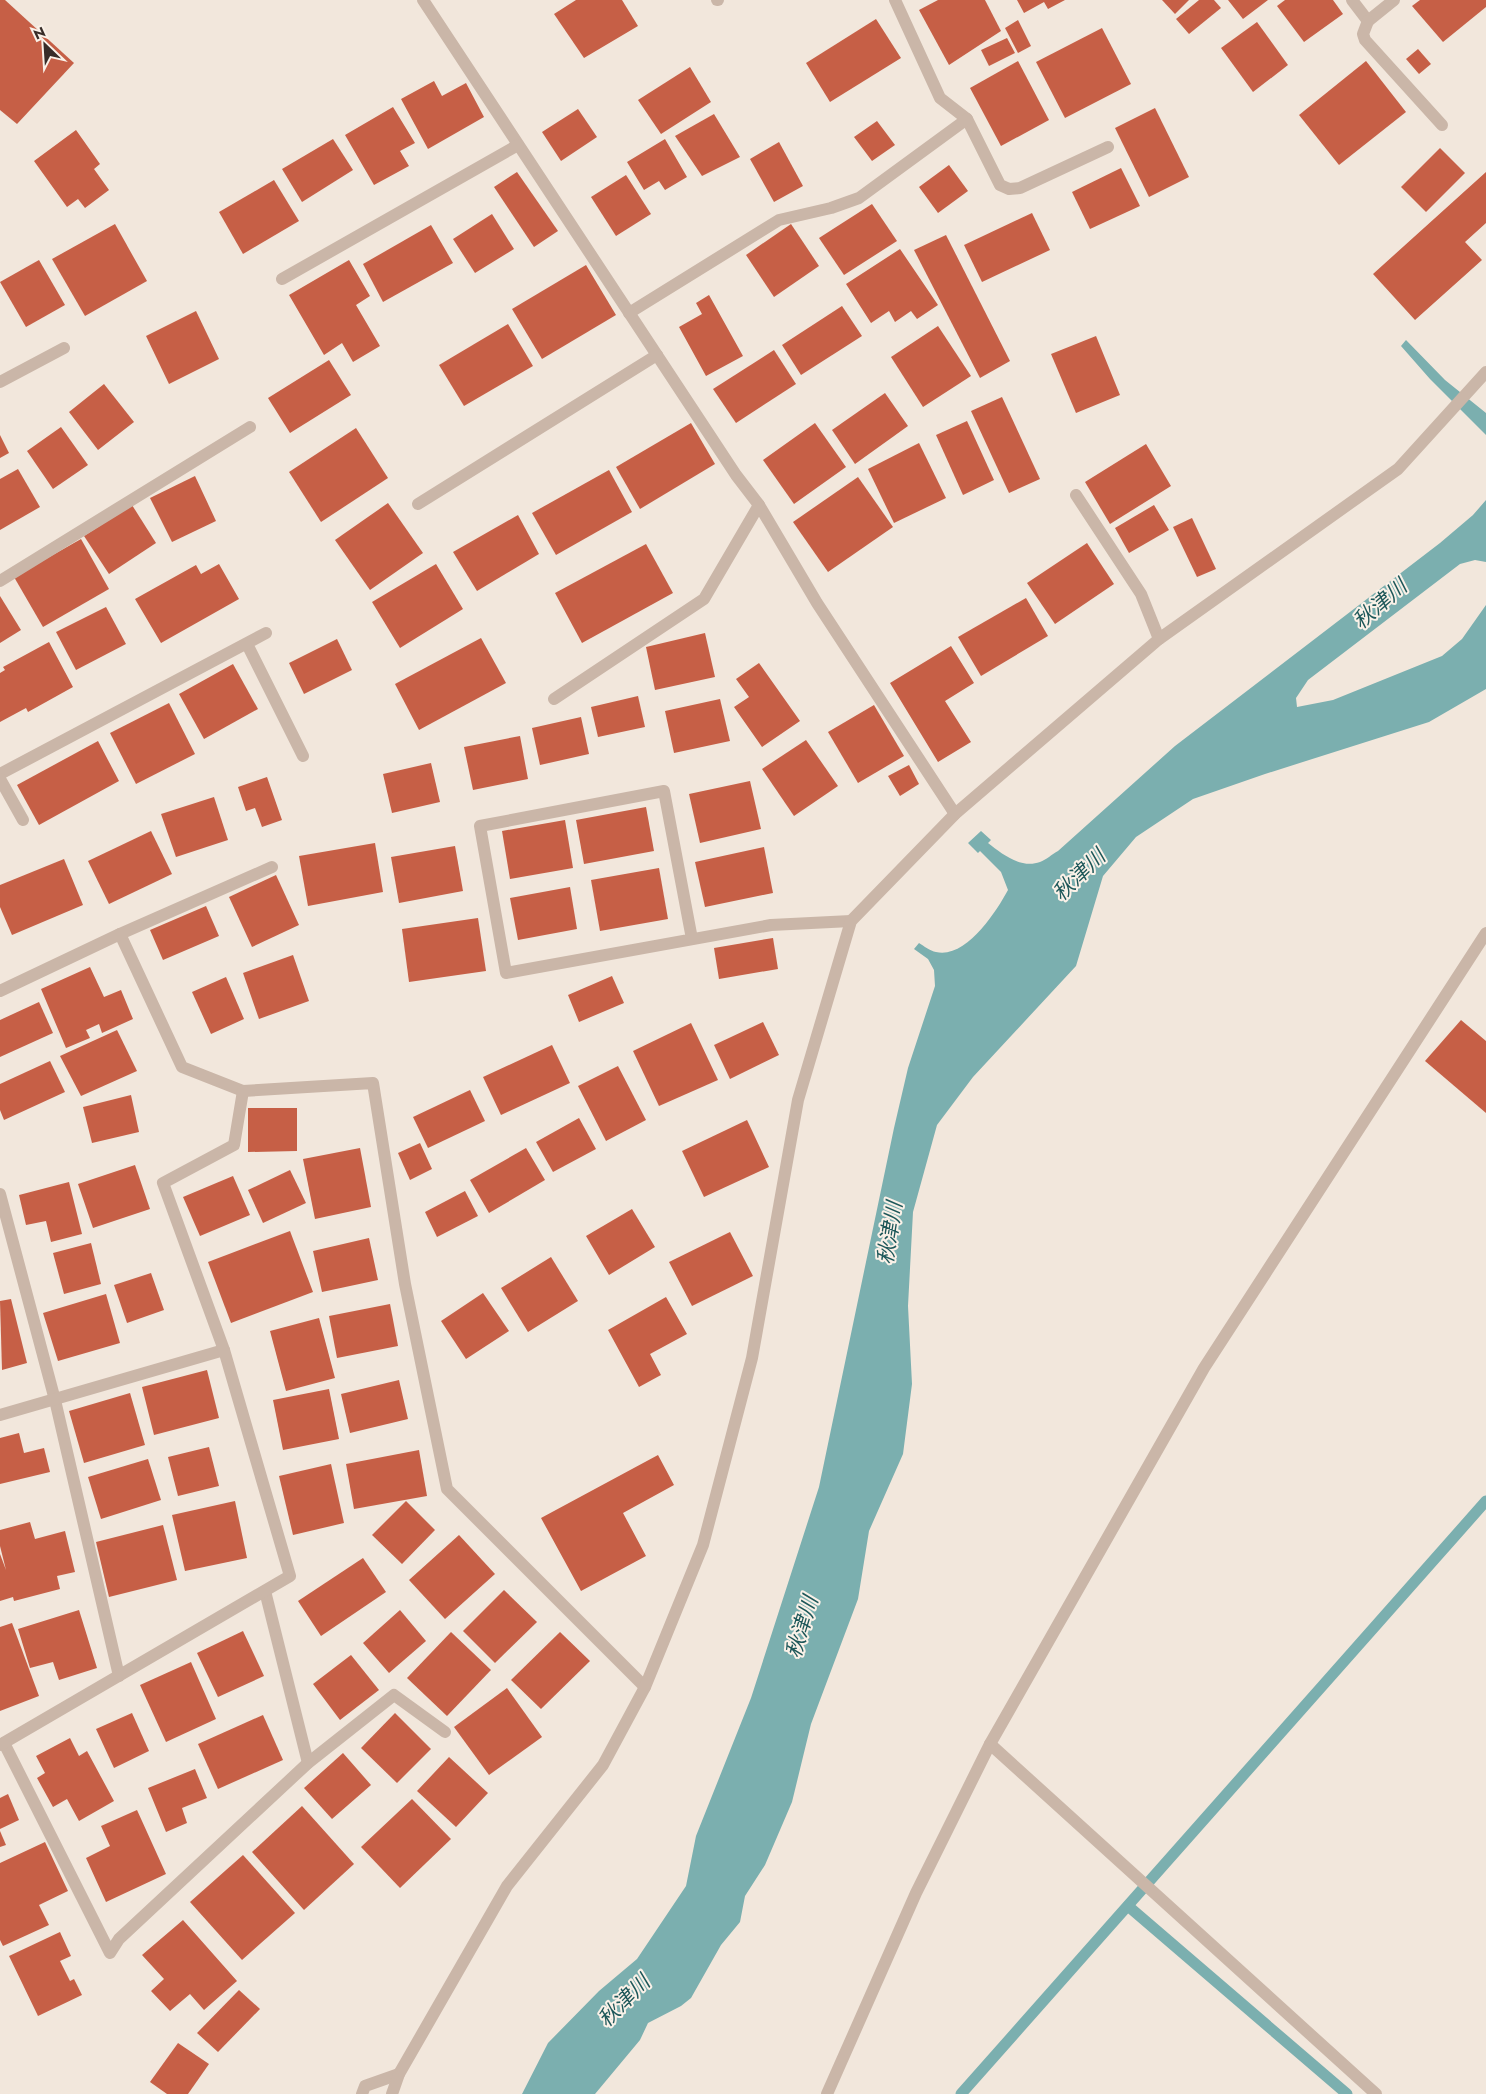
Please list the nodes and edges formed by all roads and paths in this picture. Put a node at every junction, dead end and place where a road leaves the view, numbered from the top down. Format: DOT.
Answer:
graph roads {
  1 [pos="423,0"];
  2 [pos="895,0"];
  3 [pos="1352,0"];
  4 [pos="1394,0"];
  5 [pos="1368,21"];
  6 [pos="967,119"];
  7 [pos="1442,125"];
  8 [pos="518,145"];
  9 [pos="1108,147"];
  10 [pos="282,279"];
  11 [pos="629,313"];
  12 [pos="64,348"];
  13 [pos="657,356"];
  14 [pos="1486,372"];
  15 [pos="0,382"];
  16 [pos="250,427"];
  17 [pos="1076,495"];
  18 [pos="418,504"];
  19 [pos="759,505"];
  20 [pos="0,581"];
  21 [pos="266,633"];
  22 [pos="1159,639"];
  23 [pos="247,644"];
  24 [pos="554,699"];
  25 [pos="303,756"];
  26 [pos="0,774"];
  27 [pos="0,779"];
  28 [pos="955,814"];
  29 [pos="23,820"];
  30 [pos="272,868"];
  31 [pos="851,921"];
  32 [pos="1486,933"];
  33 [pos="120,934"];
  34 [pos="692,939"];
  35 [pos="0,991"];
  36 [pos="243,1091"];
  37 [pos="0,1194"];
  38 [pos="224,1350"];
  39 [pos="55,1400"];
  40 [pos="0,1415"];
  41 [pos="265,1591"];
  42 [pos="119,1676"];
  43 [pos="645,1686"];
  44 [pos="444,1732"];
  45 [pos="2,1744"];
  46 [pos="990,1744"];
  47 [pos="308,1764"];
  48 [pos="399,2074"];
  49 [pos="362,2094"];
  50 [pos="392,2094"];
  51 [pos="826,2094"];
  52 [pos="1376,2094"];
  1 -- 8 [label="street"];
  2 -- 6 [label="street"];
  3 -- 5 [label="street"];
  4 -- 5 [label="street"];
  5 -- 7 [label="street"];
  6 -- 9 [label="street"];
  6 -- 11 [label="street"];
  8 -- 10 [label="street"];
  8 -- 11 [label="street"];
  11 -- 13 [label="street"];
  12 -- 15 [label="street"];
  13 -- 18 [label="street"];
  13 -- 19 [label="street"];
  14 -- 22 [label="street"];
  16 -- 20 [label="street"];
  17 -- 22 [label="street"];
  19 -- 24 [label="street"];
  19 -- 28 [label="street"];
  21 -- 23 [label="street"];
  22 -- 28 [label="street"];
  23 -- 25 [label="street"];
  23 -- 26 [label="street"];
  27 -- 29 [label="street"];
  28 -- 31 [label="street"];
  30 -- 33 [label="street"];
  31 -- 34 [label="street"];
  31 -- 43 [label="street"];
  32 -- 46 [label="street"];
  33 -- 35 [label="street"];
  33 -- 36 [label="street"];
  34 -- 34 [label="street"];
  36 -- 38 [label="street"];
  36 -- 43 [label="street"];
  37 -- 39 [label="street"];
  38 -- 39 [label="street"];
  38 -- 41 [label="street"];
  39 -- 40 [label="street"];
  39 -- 42 [label="street"];
  41 -- 42 [label="street"];
  41 -- 47 [label="street"];
  42 -- 45 [label="street"];
  43 -- 48 [label="street"];
  44 -- 47 [label="street"];
  45 -- 47 [label="street"];
  46 -- 51 [label="street"];
  46 -- 52 [label="street"];
  48 -- 49 [label="street"];
  48 -- 50 [label="street"];
}
